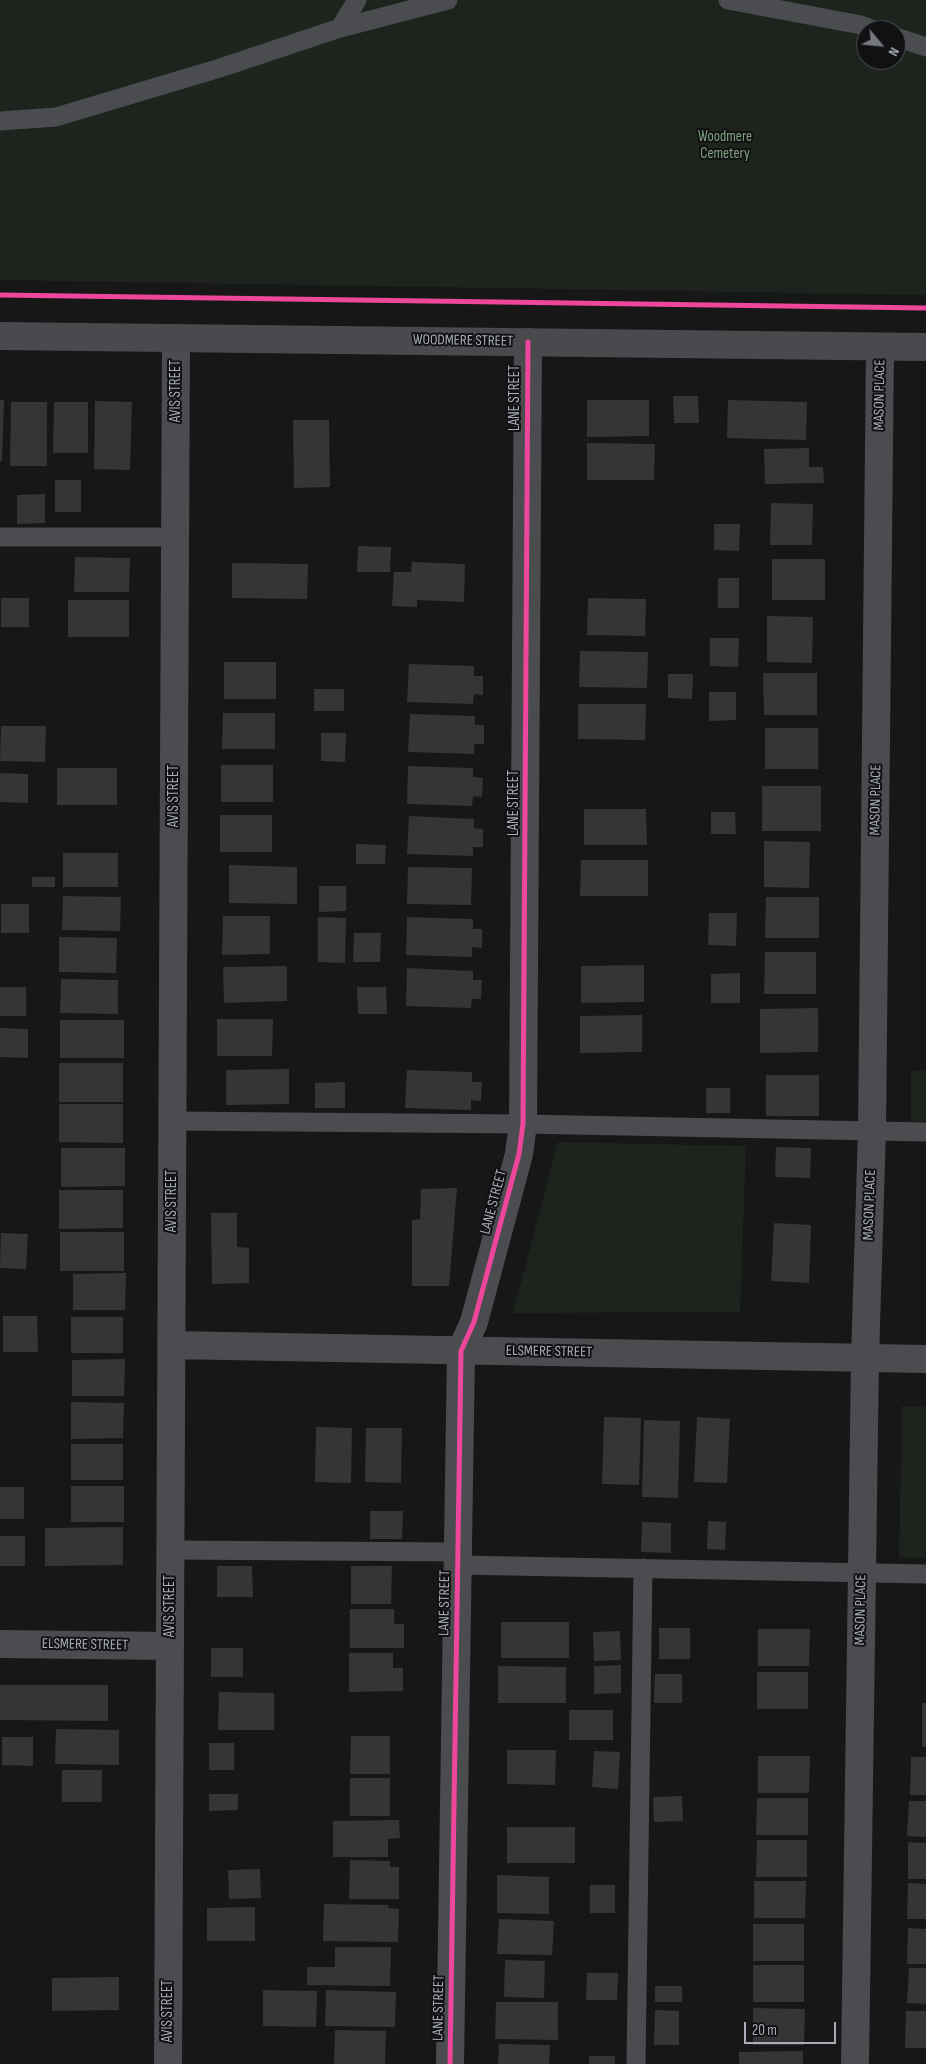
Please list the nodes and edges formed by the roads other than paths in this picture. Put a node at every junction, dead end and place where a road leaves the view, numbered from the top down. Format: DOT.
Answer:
graph roads {
  1 [pos="357,0"];
  2 [pos="448,0"];
  3 [pos="728,0"];
  4 [pos="412,4"];
  5 [pos="856,24"];
  6 [pos="340,28"];
  7 [pos="906,41"];
  8 [pos="926,48"];
  9 [pos="0,121"];
  10 [pos="0,336"];
  11 [pos="176,338"];
  12 [pos="528,342"];
  13 [pos="880,347"];
  14 [pos="926,347"];
  15 [pos="0,537"];
  16 [pos="175,537"];
  17 [pos="172,1121"];
  18 [pos="523,1124"];
  19 [pos="872,1130"];
  20 [pos="926,1132"];
  21 [pos="172,1345"];
  22 [pos="461,1351"];
  23 [pos="865,1358"];
  24 [pos="926,1359"];
  25 [pos="171,1550"];
  26 [pos="458,1559"];
  27 [pos="643,1568"];
  28 [pos="862,1572"];
  29 [pos="926,1574"];
  30 [pos="0,1644"];
  31 [pos="170,1646"];
  32 [pos="168,2064"];
  33 [pos="450,2064"];
  34 [pos="636,2064"];
  35 [pos="854,2064"];
  1 -- 6 [label="lane"];
  2 -- 4 [label="lane"];
  3 -- 5 [label="lane"];
  4 -- 6 [label="lane"];
  6 -- 9 [label="lane"];
  7 -- 8 [label="lane"];
  10 -- 11 [label="street, WOODMERE STREET"];
  11 -- 12 [label="street, WOODMERE STREET"];
  11 -- 16 [label="street, AVIS STREET"];
  12 -- 13 [label="street, WOODMERE STREET"];
  12 -- 18 [label="street, LANE STREET"];
  13 -- 14 [label="street, WOODMERE STREET"];
  13 -- 19 [label="street, MASON PLACE"];
  15 -- 16 [label="lane"];
  16 -- 17 [label="street, AVIS STREET"];
  17 -- 18 [label="lane"];
  17 -- 21 [label="street, AVIS STREET"];
  18 -- 19 [label="lane"];
  18 -- 22 [label="street, LANE STREET"];
  19 -- 20 [label="lane"];
  19 -- 23 [label="street, MASON PLACE"];
  21 -- 22 [label="street, ELSMERE STREET"];
  21 -- 25 [label="street, AVIS STREET"];
  22 -- 23 [label="street, ELSMERE STREET"];
  22 -- 26 [label="street, LANE STREET"];
  23 -- 24 [label="street, ELSMERE STREET"];
  23 -- 28 [label="street, MASON PLACE"];
  25 -- 26 [label="lane"];
  25 -- 31 [label="street, AVIS STREET"];
  26 -- 27 [label="lane"];
  26 -- 33 [label="street, LANE STREET"];
  27 -- 28 [label="lane"];
  27 -- 34 [label="lane"];
  28 -- 29 [label="lane"];
  28 -- 35 [label="street, MASON PLACE"];
  30 -- 31 [label="street, ELSMERE STREET"];
  31 -- 32 [label="street, AVIS STREET"];
}
